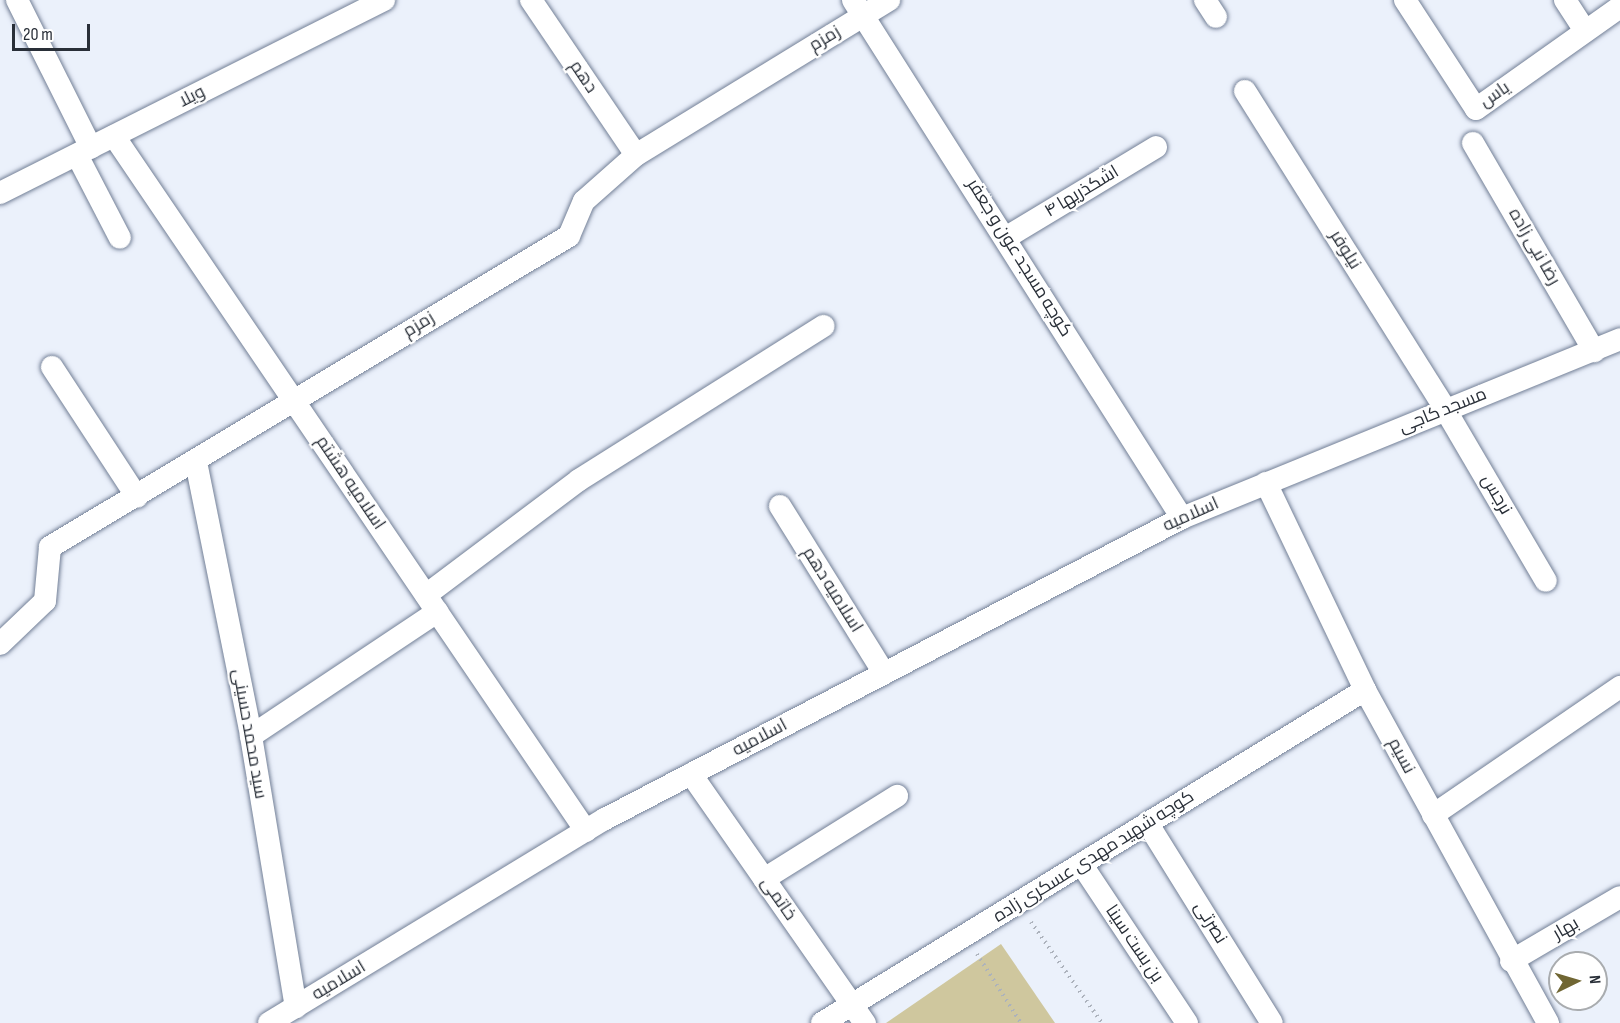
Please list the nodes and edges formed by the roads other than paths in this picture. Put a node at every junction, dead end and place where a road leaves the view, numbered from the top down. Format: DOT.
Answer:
graph roads {
  1 [pos="17,0"];
  2 [pos="384,0"];
  3 [pos="531,0"];
  4 [pos="889,0"];
  5 [pos="1405,0"];
  6 [pos="1565,0"];
  7 [pos="1620,7"];
  8 [pos="858,8"];
  9 [pos="1585,31"];
  10 [pos="1245,92"];
  11 [pos="114,136"];
  12 [pos="1473,143"];
  13 [pos="1156,147"];
  14 [pos="84,151"];
  15 [pos="636,155"];
  16 [pos="0,193"];
  17 [pos="1007,237"];
  18 [pos="120,238"];
  19 [pos="824,326"];
  20 [pos="1620,339"];
  21 [pos="1594,351"];
  22 [pos="51,367"];
  23 [pos="293,399"];
  24 [pos="1445,409"];
  25 [pos="196,462"];
  26 [pos="1266,483"];
  27 [pos="137,497"];
  28 [pos="780,506"];
  29 [pos="1182,518"];
  30 [pos="1546,581"];
  31 [pos="432,603"];
  32 [pos="0,644"];
  33 [pos="884,674"];
  34 [pos="1620,687"];
  35 [pos="1365,690"];
  36 [pos="251,736"];
  37 [pos="691,774"];
  38 [pos="897,796"];
  39 [pos="1432,815"];
  40 [pos="1148,824"];
  41 [pos="586,831"];
  42 [pos="1082,865"];
  43 [pos="764,879"];
  44 [pos="1620,897"];
  45 [pos="1511,961"];
  46 [pos="851,1005"];
  47 [pos="296,1007"];
  48 [pos="270,1023"];
  49 [pos="822,1023"];
  50 [pos="866,1023"];
  51 [pos="1187,1023"];
  52 [pos="1272,1023"];
  53 [pos="1548,1023"];
  1 -- 14 [label="street"];
  2 -- 11 [label="street, ویلا"];
  3 -- 15 [label="street, دهم"];
  4 -- 8 [label="street, زمزم"];
  5 -- 9 [label="street, یاس"];
  6 -- 9 [label="street"];
  7 -- 9 [label="street, یاس"];
  8 -- 15 [label="street, زمزم"];
  8 -- 17 [label="street, کوچه مسجد عون و جعفر"];
  10 -- 24 [label="street, نیلوفر"];
  11 -- 14 [label="street, ویلا"];
  11 -- 23 [label="street, اسلامیه هشتم"];
  12 -- 21 [label="street, رضا نبی زاده"];
  13 -- 17 [label="street, اشکذریها ۴"];
  14 -- 16 [label="street, ویلا"];
  14 -- 18 [label="street"];
  15 -- 23 [label="street, زمزم"];
  17 -- 29 [label="street, کوچه مسجد عون و جعفر"];
  19 -- 31 [label="street"];
  20 -- 21 [label="street, مسجد کاجی"];
  21 -- 24 [label="street, مسجد کاجی"];
  22 -- 27 [label="street"];
  23 -- 25 [label="street, زمزم"];
  23 -- 31 [label="street, اسلامیه هشتم"];
  24 -- 26 [label="street, مسجد کاجی"];
  24 -- 30 [label="street, نرجس"];
  25 -- 27 [label="street, زمزم"];
  25 -- 36 [label="street, سید محمد حسینی"];
  26 -- 29 [label="street, اسلامیه"];
  26 -- 35 [label="street, نسیم"];
  27 -- 32 [label="street, زمزم"];
  28 -- 33 [label="street, اسلامیه دهم"];
  29 -- 33 [label="street, اسلامیه"];
  31 -- 36 [label="street"];
  31 -- 41 [label="street, اسلامیه هشتم"];
  33 -- 37 [label="street, اسلامیه"];
  34 -- 39 [label="street"];
  35 -- 39 [label="street, نسیم"];
  35 -- 40 [label="street, کوچه شهید مهدی عسکری زاده"];
  36 -- 47 [label="street, سید محمد حسینی"];
  37 -- 41 [label="street, اسلامیه"];
  37 -- 43 [label="street, خاتمی"];
  38 -- 43 [label="street"];
  39 -- 45 [label="street, نسیم"];
  40 -- 42 [label="street, کوچه شهید مهدی عسکری زاده"];
  40 -- 52 [label="street, نصرتی"];
  41 -- 47 [label="street, اسلامیه"];
  42 -- 46 [label="street, کوچه شهید مهدی عسکری زاده"];
  42 -- 51 [label="street, بن بست سینا"];
  43 -- 46 [label="street, خاتمی"];
  44 -- 45 [label="street, بهار"];
  45 -- 53 [label="street, نسیم"];
  46 -- 49 [label="street, کوچه شهید مهدی عسکری زاده"];
  46 -- 50 [label="street, خاتمی"];
  47 -- 48 [label="street, اسلامیه"];
}
